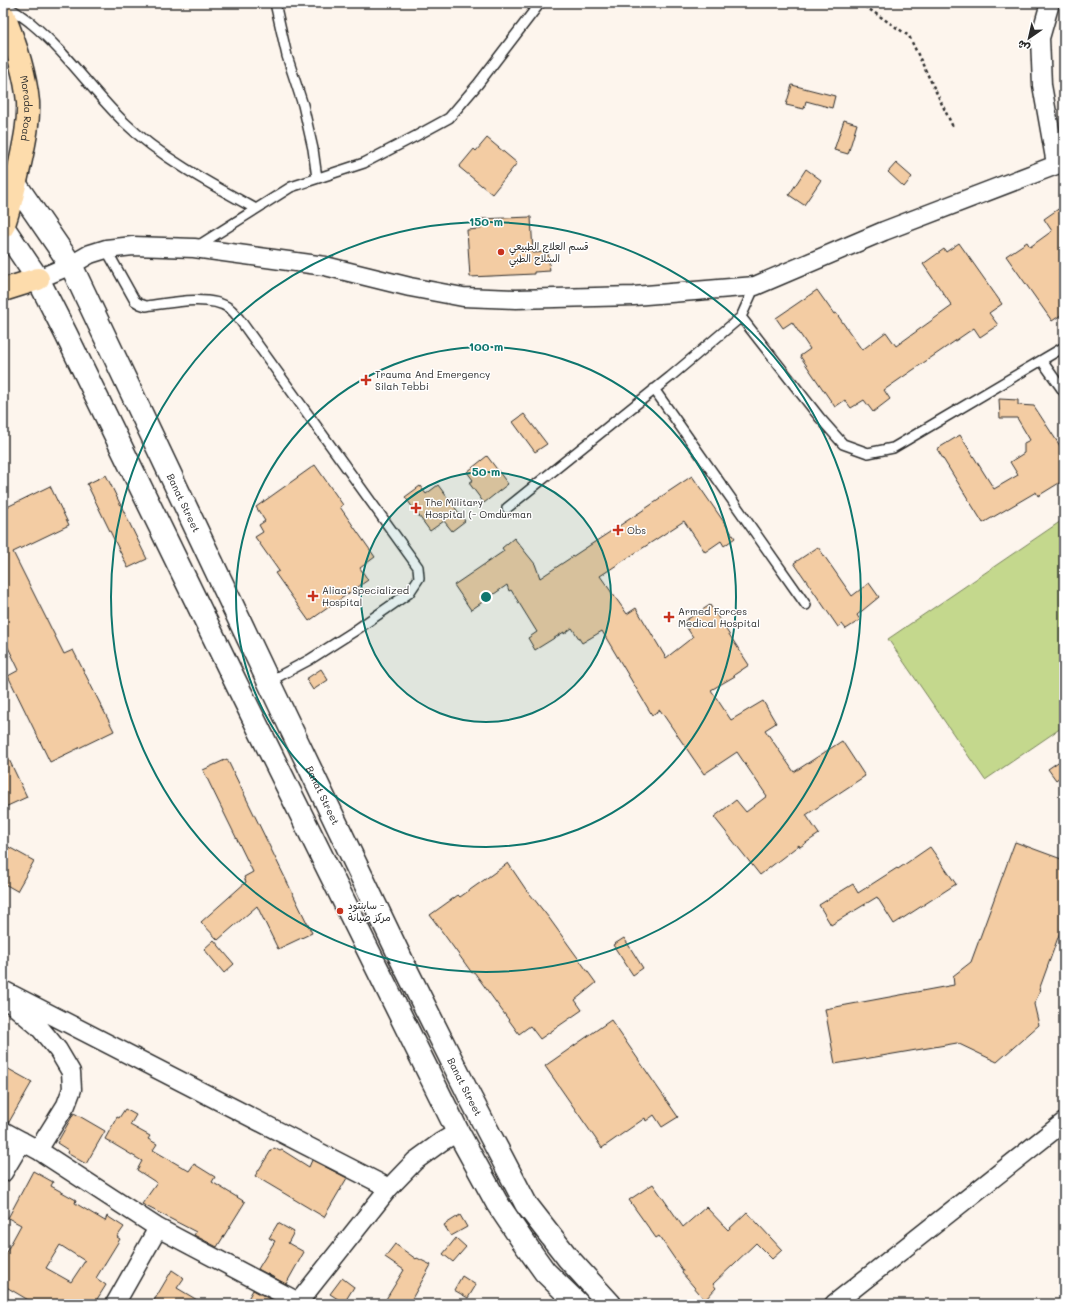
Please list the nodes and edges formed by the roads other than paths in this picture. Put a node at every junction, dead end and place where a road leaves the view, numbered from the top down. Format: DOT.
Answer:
graph roads {
  1 [pos="275,3"];
  2 [pos="540,3"];
  3 [pos="1050,3"];
  4 [pos="3,4"];
  5 [pos="3,14"];
  6 [pos="1060,163"];
  7 [pos="317,178"];
  8 [pos="10,182"];
  9 [pos="256,209"];
  10 [pos="3,227"];
  11 [pos="194,248"];
  12 [pos="106,249"];
  13 [pos="71,265"];
  14 [pos="38,279"];
  15 [pos="756,286"];
  16 [pos="3,290"];
  17 [pos="741,317"];
  18 [pos="1064,347"];
  19 [pos="1042,361"];
  20 [pos="654,389"];
  21 [pos="1064,392"];
  22 [pos="507,508"];
  23 [pos="806,605"];
  24 [pos="268,682"];
  25 [pos="3,990"];
  26 [pos="3,996"];
  27 [pos="1064,1122"];
  28 [pos="3,1131"];
  29 [pos="458,1132"];
  30 [pos="22,1141"];
  31 [pos="38,1150"];
  32 [pos="3,1173"];
  33 [pos="389,1188"];
  34 [pos="158,1228"];
  35 [pos="299,1303"];
  36 [pos="114,1304"];
  37 [pos="578,1304"];
  38 [pos="610,1304"];
  39 [pos="834,1304"];
  1 -- 7 [label="lane"];
  2 -- 7 [label="lane"];
  3 -- 6 [label="street"];
  4 -- 9 [label="lane"];
  5 -- 8 [label="main road, Morada Road"];
  6 -- 15 [label="street"];
  7 -- 9 [label="lane"];
  8 -- 10 [label="main road, Morada Road"];
  8 -- 13 [label="main road, Banat Street"];
  9 -- 11 [label="lane"];
  10 -- 14 [label="main road"];
  11 -- 12 [label="street"];
  11 -- 15 [label="street"];
  12 -- 13 [label="street"];
  12 -- 24 [label="lane"];
  13 -- 14 [label="street"];
  13 -- 24 [label="main road, Banat Street"];
  14 -- 16 [label="main road"];
  14 -- 29 [label="main road"];
  15 -- 17 [label="lane"];
  17 -- 19 [label="lane"];
  17 -- 20 [label="lane"];
  18 -- 19 [label="lane"];
  19 -- 21 [label="lane"];
  20 -- 22 [label="lane"];
  20 -- 23 [label="lane"];
  24 -- 38 [label="main road, Banat Street"];
  25 -- 33 [label="street"];
  26 -- 31 [label="street"];
  27 -- 39 [label="street"];
  28 -- 30 [label="street"];
  29 -- 33 [label="street"];
  29 -- 37 [label="main road"];
  30 -- 31 [label="street"];
  30 -- 32 [label="street"];
  31 -- 34 [label="street"];
  33 -- 35 [label="street"];
  34 -- 35 [label="street"];
  34 -- 36 [label="street"];
}
